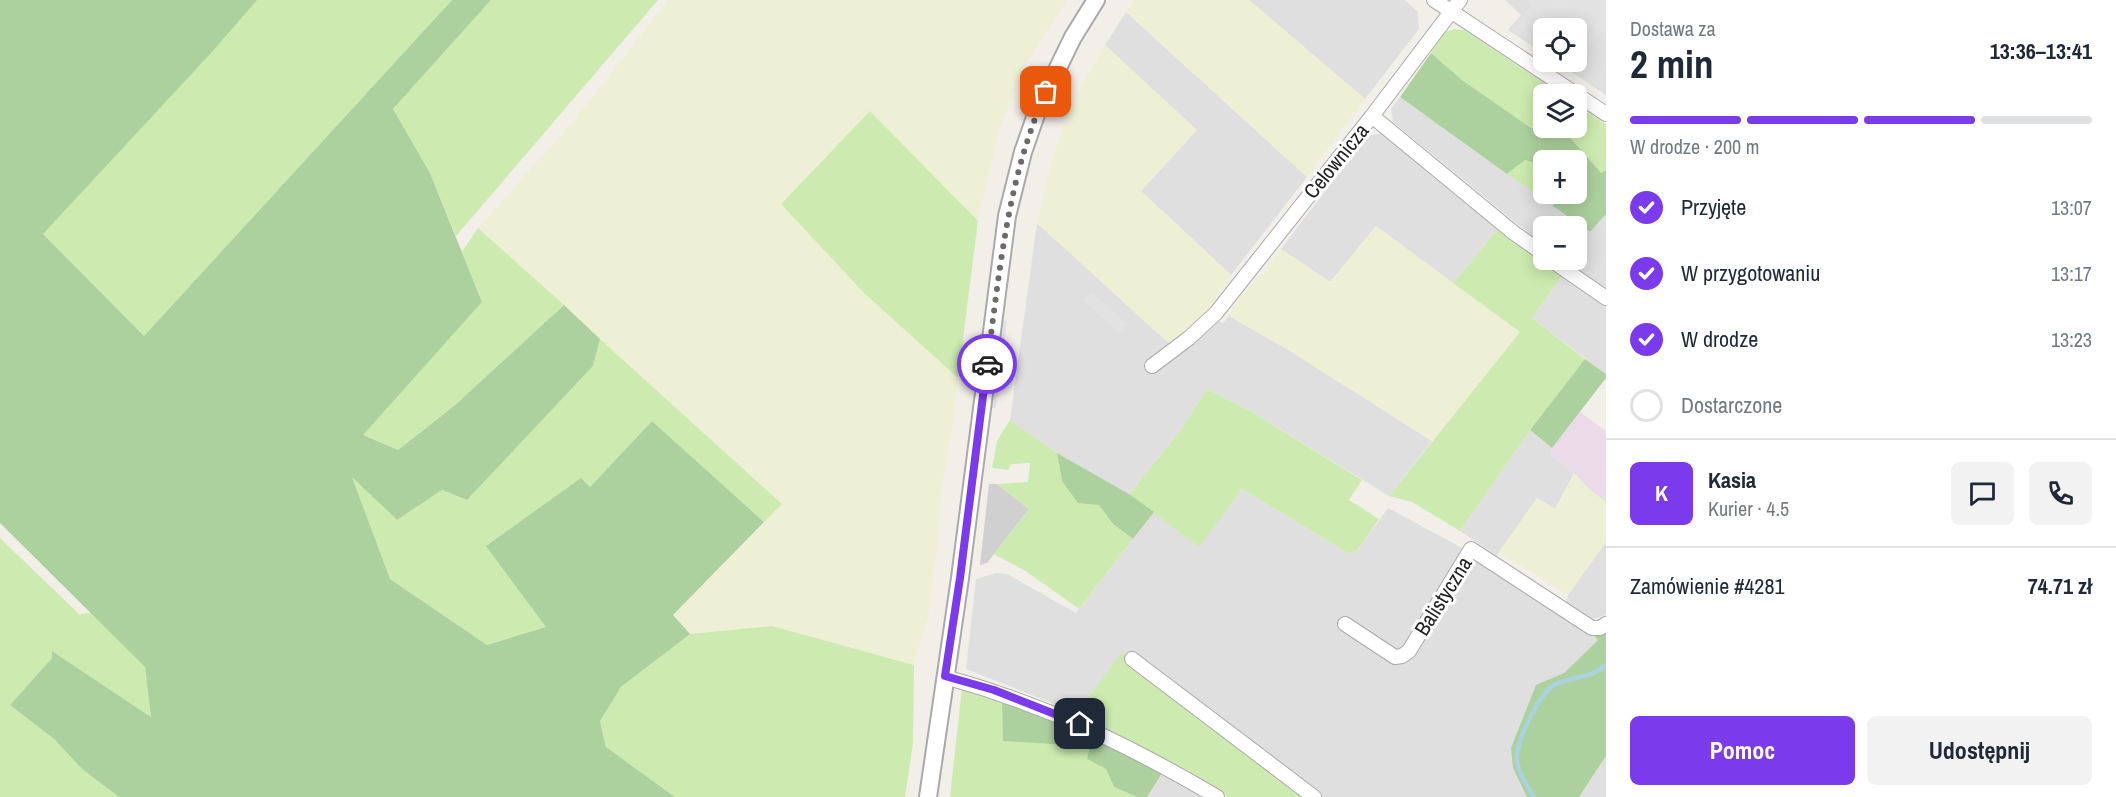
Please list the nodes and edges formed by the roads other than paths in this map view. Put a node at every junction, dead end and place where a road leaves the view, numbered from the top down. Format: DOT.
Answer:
graph roads {
  1 [pos="1096,0"];
  2 [pos="1434,0"];
  3 [pos="1460,0"];
  4 [pos="1451,11"];
  5 [pos="1606,114"];
  6 [pos="1372,116"];
  7 [pos="1533,246"];
  8 [pos="1565,270"];
  9 [pos="1606,298"];
  10 [pos="1152,366"];
  11 [pos="1345,624"];
  12 [pos="1606,624"];
  13 [pos="1132,659"];
  14 [pos="945,676"];
  15 [pos="928,797"];
  16 [pos="1217,797"];
  17 [pos="1314,797"];
  1 -- 14 [label="street"];
  2 -- 4 [label="street"];
  3 -- 4 [label="street"];
  4 -- 5 [label="street"];
  4 -- 6 [label="street"];
  6 -- 7 [label="street, Celownicza"];
  6 -- 10 [label="street, Celownicza"];
  8 -- 9 [label="street"];
  11 -- 12 [label="street, Balistyczna"];
  13 -- 17 [label="street"];
  14 -- 15 [label="street"];
  14 -- 16 [label="street"];
}
